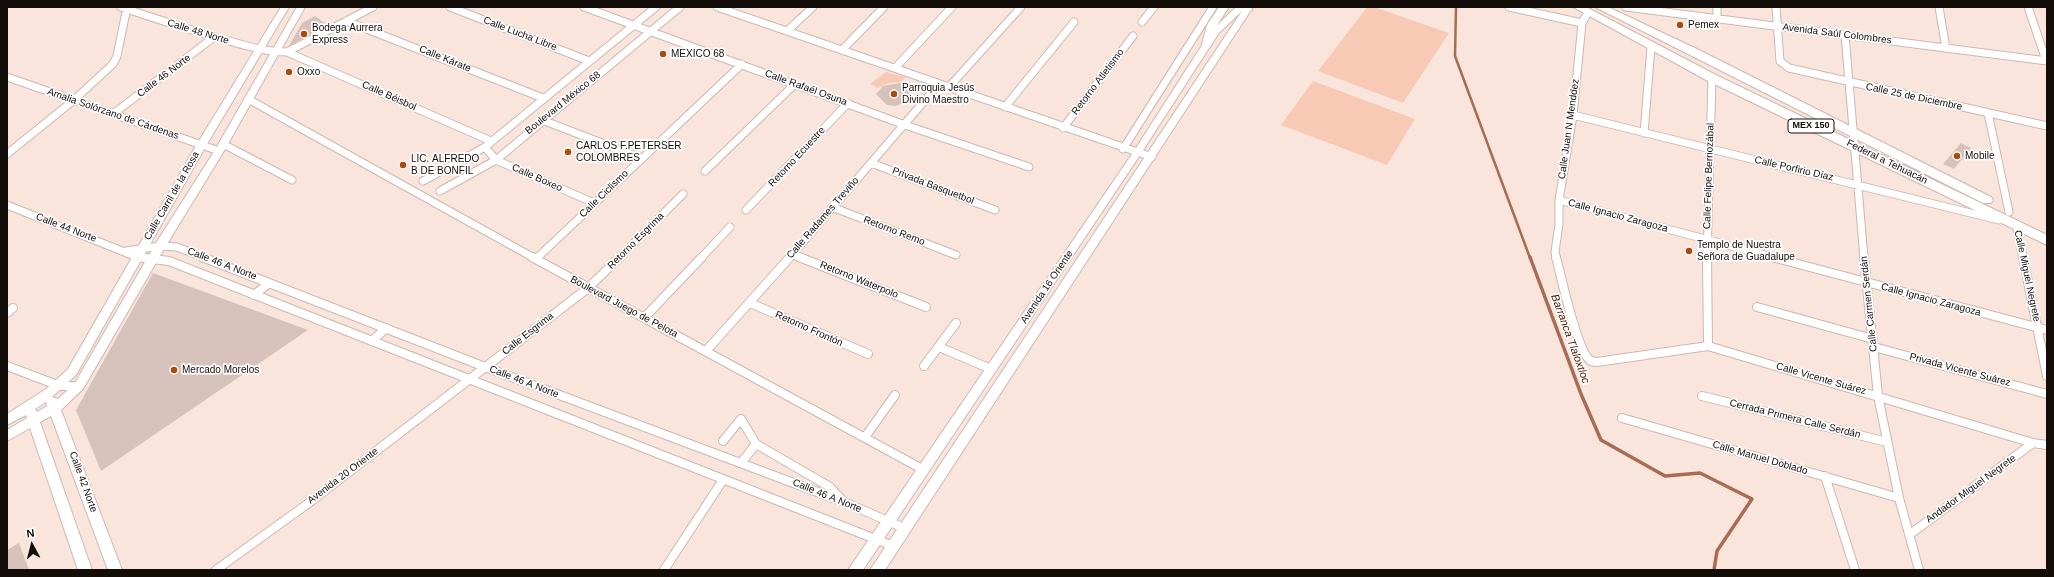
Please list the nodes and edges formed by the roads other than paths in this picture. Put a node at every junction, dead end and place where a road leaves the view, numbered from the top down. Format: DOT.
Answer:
graph roads {
  1 [pos="285,7"];
  2 [pos="301,7"];
  3 [pos="373,7"];
  4 [pos="450,7"];
  5 [pos="584,7"];
  6 [pos="656,7"];
  7 [pos="680,7"];
  8 [pos="717,7"];
  9 [pos="813,7"];
  10 [pos="884,7"];
  11 [pos="952,7"];
  12 [pos="1021,7"];
  13 [pos="1154,7"];
  14 [pos="1214,7"];
  15 [pos="1224,7"];
  16 [pos="1509,7"];
  17 [pos="1600,7"];
  18 [pos="1626,7"];
  19 [pos="1717,7"];
  20 [pos="1776,7"];
  21 [pos="1939,7"];
  22 [pos="2028,7"];
  23 [pos="125,8"];
  24 [pos="1246,8"];
  25 [pos="1652,8"];
  26 [pos="1583,10"];
  27 [pos="1614,13"];
  28 [pos="1717,18"];
  29 [pos="346,21"];
  30 [pos="1074,22"];
  31 [pos="1142,22"];
  32 [pos="1582,23"];
  33 [pos="633,25"];
  34 [pos="1776,26"];
  35 [pos="787,31"];
  36 [pos="651,32"];
  37 [pos="1845,35"];
  38 [pos="1133,36"];
  39 [pos="214,37"];
  40 [pos="1207,44"];
  41 [pos="1651,46"];
  42 [pos="1946,48"];
  43 [pos="260,50"];
  44 [pos="842,50"];
  45 [pos="276,52"];
  46 [pos="287,52"];
  47 [pos="589,61"];
  48 [pos="2047,61"];
  49 [pos="742,64"];
  50 [pos="895,68"];
  51 [pos="7,77"];
  52 [pos="1712,78"];
  53 [pos="1848,82"];
  54 [pos="795,84"];
  55 [pos="939,84"];
  56 [pos="949,88"];
  57 [pos="543,98"];
  58 [pos="74,100"];
  59 [pos="248,100"];
  60 [pos="848,103"];
  61 [pos="1005,107"];
  62 [pos="1988,113"];
  63 [pos="113,114"];
  64 [pos="1572,115"];
  65 [pos="542,120"];
  66 [pos="905,125"];
  67 [pos="2047,126"];
  68 [pos="1062,128"];
  69 [pos="1853,131"];
  70 [pos="1644,133"];
  71 [pos="491,141"];
  72 [pos="202,144"];
  73 [pos="1854,146"];
  74 [pos="221,147"];
  75 [pos="485,147"];
  76 [pos="1123,148"];
  77 [pos="1710,149"];
  78 [pos="1137,153"];
  79 [pos="7,154"];
  80 [pos="1152,157"];
  81 [pos="641,158"];
  82 [pos="496,160"];
  83 [pos="871,163"];
  84 [pos="1029,167"];
  85 [pos="705,171"];
  86 [pos="292,180"];
  87 [pos="423,181"];
  88 [pos="1857,184"];
  89 [pos="440,191"];
  90 [pos="683,194"];
  91 [pos="1559,200"];
  92 [pos="594,203"];
  93 [pos="7,205"];
  94 [pos="832,207"];
  95 [pos="746,210"];
  96 [pos="995,210"];
  97 [pos="2009,212"];
  98 [pos="2016,224"];
  99 [pos="730,227"];
  100 [pos="2029,231"];
  101 [pos="2047,231"];
  102 [pos="1707,240"];
  103 [pos="2047,240"];
  104 [pos="160,246"];
  105 [pos="2047,247"];
  106 [pos="139,252"];
  107 [pos="792,254"];
  108 [pos="956,255"];
  109 [pos="153,258"];
  110 [pos="536,259"];
  111 [pos="269,283"];
  112 [pos="1867,283"];
  113 [pos="588,288"];
  114 [pos="254,295"];
  115 [pos="750,303"];
  116 [pos="926,307"];
  117 [pos="1757,307"];
  118 [pos="644,318"];
  119 [pos="956,323"];
  120 [pos="386,328"];
  121 [pos="2038,328"];
  122 [pos="2047,330"];
  123 [pos="372,341"];
  124 [pos="1874,343"];
  125 [pos="939,346"];
  126 [pos="1708,346"];
  127 [pos="706,350"];
  128 [pos="868,354"];
  129 [pos="1591,361"];
  130 [pos="7,366"];
  131 [pos="924,366"];
  132 [pos="485,367"];
  133 [pos="991,370"];
  134 [pos="2047,376"];
  135 [pos="468,380"];
  136 [pos="60,386"];
  137 [pos="79,386"];
  138 [pos="2047,394"];
  139 [pos="49,395"];
  140 [pos="895,395"];
  141 [pos="1702,396"];
  142 [pos="1878,396"];
  143 [pos="28,407"];
  144 [pos="55,408"];
  145 [pos="1622,418"];
  146 [pos="7,420"];
  147 [pos="34,420"];
  148 [pos="7,436"];
  149 [pos="864,437"];
  150 [pos="723,441"];
  151 [pos="1887,442"];
  152 [pos="2033,443"];
  153 [pos="756,444"];
  154 [pos="2047,445"];
  155 [pos="742,462"];
  156 [pos="924,470"];
  157 [pos="1825,476"];
  158 [pos="723,480"];
  159 [pos="1899,498"];
  160 [pos="844,502"];
  161 [pos="889,521"];
  162 [pos="904,528"];
  163 [pos="1909,535"];
  164 [pos="876,540"];
  165 [pos="893,546"];
  166 [pos="85,570"];
  167 [pos="116,570"];
  168 [pos="216,570"];
  169 [pos="664,570"];
  170 [pos="855,570"];
  171 [pos="877,570"];
  172 [pos="1855,570"];
  173 [pos="1919,570"];
  1 -- 43 [label="main road, Calle Carril de la Rosa"];
  2 -- 45 [label="main road, Calle Carril de la Rosa"];
  3 -- 29 [label="street"];
  4 -- 47 [label="street, Calle Lucha Libre"];
  5 -- 33 [label="street, Calle Rafaél Osuna"];
  6 -- 33 [label="street, Boulevard México 68"];
  7 -- 36 [label="street, Boulevard México 68"];
  8 -- 35 [label="street"];
  9 -- 35 [label="street"];
  10 -- 44 [label="street"];
  11 -- 50 [label="street"];
  12 -- 56 [label="street"];
  13 -- 31 [label="street"];
  14 -- 76 [label="street"];
  15 -- 40 [label="main road"];
  16 -- 32 [label="street"];
  17 -- 27 [label="main road, Federal a Tehuacán / MEX 150"];
  18 -- 25 [label="street, Avenida Saúl Colombres"];
  19 -- 28 [label="street"];
  20 -- 34 [label="street"];
  21 -- 42 [label="street"];
  22 -- 48 [label="street"];
  23 -- 39 [label="street, Calle 48 Norte"];
  23 -- 58 [label="street"];
  24 -- 40 [label="main road, Avenida 16 Oriente"];
  24 -- 80 [label="main road, Avenida 16 Oriente"];
  25 -- 28 [label="street, Avenida Saúl Colombres"];
  26 -- 27 [label="main road"];
  26 -- 32 [label="street, Calle Juan N Menddez"];
  26 -- 41 [label="main road, Federal a Tehuacán / MEX 150"];
  27 -- 69 [label="main road, Federal a Tehuacán / MEX 150"];
  28 -- 34 [label="street, Avenida Saúl Colombres"];
  29 -- 46 [label="street"];
  29 -- 57 [label="street, Calle Kárate"];
  30 -- 61 [label="street"];
  32 -- 64 [label="street, Calle Juan N Menddez"];
  33 -- 36 [label="street, Calle Rafaél Osuna"];
  33 -- 47 [label="street, Boulevard México 68"];
  34 -- 37 [label="street, Avenida Saúl Colombres"];
  34 -- 53 [label="street, Calle 25 de Diciembre"];
  35 -- 44 [label="street"];
  36 -- 49 [label="street, Calle Rafaél Osuna"];
  36 -- 65 [label="street, Boulevard México 68"];
  37 -- 42 [label="street, Avenida Saúl Colombres"];
  37 -- 53 [label="street, Calle Carmen Serdán"];
  38 -- 68 [label="street, Retorno Atletismo"];
  39 -- 43 [label="street, Calle 48 Norte"];
  39 -- 63 [label="street, Calle 46 Norte"];
  40 -- 78 [label="main road, Avenida 16 Oriente"];
  41 -- 52 [label="main road, Federal a Tehuacán / MEX 150"];
  41 -- 70 [label="street"];
  42 -- 48 [label="street, Avenida Saúl Colombres"];
  43 -- 45 [label="street, Calle 48 Norte"];
  43 -- 72 [label="main road, Calle Carril de la Rosa"];
  44 -- 50 [label="street"];
  45 -- 46 [label="street, Calle 48 Norte"];
  45 -- 59 [label="main road, Calle Carril de la Rosa"];
  46 -- 71 [label="street, Calle Béisbol"];
  47 -- 57 [label="street, Boulevard México 68"];
  49 -- 54 [label="street, Calle Rafaél Osuna"];
  49 -- 81 [label="street, Calle Ciclismo"];
  50 -- 55 [label="street"];
  51 -- 58 [label="street, Amalia Solórzano de Cárdenas"];
  52 -- 73 [label="main road, Federal a Tehuacán / MEX 150"];
  52 -- 77 [label="street, Calle Felipe Berriozábal"];
  53 -- 62 [label="street, Calle 25 de Diciembre"];
  53 -- 69 [label="street, Calle Carmen Serdán"];
  54 -- 60 [label="street, Calle Rafaél Osuna"];
  54 -- 85 [label="street"];
  55 -- 56 [label="street"];
  55 -- 66 [label="street, Calle Radames Treviño"];
  56 -- 61 [label="street"];
  57 -- 71 [label="street, Boulevard México 68"];
  58 -- 63 [label="street, Amalia Solórzano de Cárdenas"];
  58 -- 79 [label="street"];
  59 -- 74 [label="main road, Calle Carril de la Rosa"];
  59 -- 110 [label="street, Boulevard Juego de Pelota"];
  60 -- 66 [label="street, Calle Rafaél Osuna"];
  60 -- 95 [label="street, Retorno Ecuestre"];
  61 -- 68 [label="street"];
  62 -- 67 [label="street, Calle 25 de Diciembre"];
  62 -- 97 [label="street"];
  63 -- 72 [label="street, Amalia Solórzano de Cárdenas"];
  64 -- 70 [label="street, Calle Porfirio Díaz"];
  64 -- 91 [label="street, Calle Juan N Menddez"];
  65 -- 81 [label="street"];
  65 -- 82 [label="street, Boulevard México 68"];
  66 -- 83 [label="street, Calle Radames Treviño"];
  66 -- 84 [label="street, Calle Rafaél Osuna"];
  68 -- 76 [label="street"];
  69 -- 73 [label="street, Calle Carmen Serdán"];
  69 -- 97 [label="main road, Federal a Tehuacán / MEX 150"];
  70 -- 77 [label="street, Calle Porfirio Díaz"];
  71 -- 75 [label="street, Boulevard México 68"];
  72 -- 74 [label="street, Amalia Solórzano de Cárdenas"];
  72 -- 106 [label="main road, Calle Carril de la Rosa"];
  73 -- 88 [label="street, Calle Carmen Serdán"];
  73 -- 98 [label="main road, Federal a Tehuacán / MEX 150"];
  74 -- 86 [label="street, Amalia Solórzano de Cárdenas"];
  74 -- 104 [label="main road, Calle Carril de la Rosa"];
  75 -- 82 [label="street, Calle Boxeo"];
  75 -- 87 [label="street, Boulevard México 68"];
  76 -- 78 [label="street"];
  77 -- 88 [label="street, Calle Porfirio Díaz"];
  77 -- 102 [label="street, Calle Felipe Berriozábal"];
  78 -- 80 [label="street"];
  78 -- 133 [label="main road, Avenida 16 Oriente"];
  80 -- 162 [label="main road, Avenida 16 Oriente"];
  81 -- 92 [label="street, Calle Ciclismo"];
  82 -- 89 [label="street, Boulevard México 68"];
  82 -- 92 [label="street, Calle Boxeo"];
  83 -- 94 [label="street, Calle Radames Treviño"];
  83 -- 96 [label="street, Privada Basquetbol"];
  88 -- 98 [label="street, Calle Porfirio Díaz"];
  88 -- 112 [label="street, Calle Carmen Serdán"];
  90 -- 113 [label="street, Retorno Esgrima"];
  91 -- 102 [label="street, Calle Ignacio Zaragoza"];
  91 -- 129 [label="street, Calle Juan N Menddez"];
  92 -- 110 [label="street, Calle Ciclismo"];
  93 -- 106 [label="street, Calle 44 Norte"];
  94 -- 107 [label="street, Calle Radames Treviño"];
  94 -- 108 [label="street, Retorno Remo"];
  97 -- 101 [label="main road, Federal a Tehuacán / MEX 150"];
  98 -- 100 [label="main road, Federal a Tehuacán / MEX 150"];
  98 -- 121 [label="street, Calle Miguel Negrete"];
  99 -- 118 [label="street"];
  100 -- 103 [label="main road, Federal a Tehuacán / MEX 150"];
  100 -- 105 [label="main road"];
  102 -- 112 [label="street, Calle Ignacio Zaragoza"];
  102 -- 126 [label="street, Calle Felipe Berriozábal"];
  104 -- 106 [label="street, Calle 46 A Norte"];
  104 -- 109 [label="main road, Calle Carril de la Rosa"];
  104 -- 111 [label="street, Calle 46 A Norte"];
  106 -- 109 [label="street, Calle 46 A Norte"];
  106 -- 136 [label="main road, Calle Carril de la Rosa"];
  107 -- 115 [label="street, Calle Radames Treviño"];
  107 -- 116 [label="street, Retorno Waterpolo"];
  109 -- 114 [label="street, Calle 46 A Norte"];
  109 -- 137 [label="main road, Calle Carril de la Rosa"];
  110 -- 113 [label="street, Boulevard Juego de Pelota"];
  111 -- 114 [label="street"];
  111 -- 120 [label="street, Calle 46 A Norte"];
  112 -- 121 [label="street, Calle Ignacio Zaragoza"];
  112 -- 124 [label="street, Calle Carmen Serdán"];
  113 -- 118 [label="street, Boulevard Juego de Pelota"];
  113 -- 132 [label="street, Calle Esgrima"];
  114 -- 123 [label="street, Calle 46 A Norte"];
  115 -- 127 [label="street, Calle Radames Treviño"];
  115 -- 128 [label="street, Retorno Frontón"];
  117 -- 124 [label="street, Privada Vicente Suárez"];
  118 -- 127 [label="street, Boulevard Juego de Pelota"];
  119 -- 125 [label="street"];
  120 -- 123 [label="street"];
  120 -- 132 [label="street, Calle 46 A Norte"];
  121 -- 122 [label="street, Calle Ignacio Zaragoza"];
  121 -- 134 [label="street, Calle Miguel Negrete"];
  123 -- 135 [label="street, Calle 46 A Norte"];
  124 -- 138 [label="street, Privada Vicente Suárez"];
  124 -- 142 [label="street, Calle Carmen Serdán"];
  125 -- 131 [label="street"];
  125 -- 133 [label="street"];
  126 -- 129 [label="street, Calle Vicente Suárez"];
  126 -- 142 [label="street, Calle Vicente Suárez"];
  127 -- 149 [label="street, Boulevard Juego de Pelota"];
  130 -- 136 [label="street"];
  132 -- 135 [label="street, Calle Esgrima"];
  132 -- 155 [label="street, Calle 46 A Norte"];
  133 -- 156 [label="main road, Avenida 16 Oriente"];
  135 -- 158 [label="street, Calle 46 A Norte"];
  135 -- 168 [label="street, Avenida 20 Oriente"];
  136 -- 137 [label="street"];
  136 -- 139 [label="main road, Calle Carril de la Rosa"];
  137 -- 144 [label="main road, Calle Carril de la Rosa"];
  139 -- 143 [label="main road, Calle Carril de la Rosa"];
  139 -- 144 [label="main road, Calle 42 Norte"];
  140 -- 149 [label="street"];
  141 -- 151 [label="street, Cerrada Primera Calle Serdán"];
  142 -- 151 [label="street, Calle Carmen Serdán"];
  142 -- 152 [label="street, Calle Vicente Suárez"];
  143 -- 146 [label="main road, Calle Carril de la Rosa"];
  143 -- 147 [label="main road"];
  144 -- 147 [label="main road, Calle Carril de la Rosa"];
  144 -- 167 [label="main road, Calle 42 Norte"];
  145 -- 157 [label="street, Calle Manuel Doblado"];
  147 -- 148 [label="main road, Calle Carril de la Rosa"];
  147 -- 166 [label="main road"];
  149 -- 156 [label="street, Boulevard Juego de Pelota"];
  150 -- 153 [label="street"];
  151 -- 159 [label="street, Calle Carmen Serdán"];
  152 -- 154 [label="street, Calle Vicente Suárez"];
  152 -- 163 [label="street, Andador Miguel Negrete"];
  153 -- 155 [label="street"];
  153 -- 160 [label="street"];
  155 -- 160 [label="street, Calle 46 A Norte"];
  156 -- 161 [label="main road, Avenida 16 Oriente"];
  157 -- 159 [label="street, Calle Manuel Doblado"];
  157 -- 172 [label="street"];
  158 -- 164 [label="street, Calle 46 A Norte"];
  158 -- 169 [label="street"];
  159 -- 163 [label="street, Calle Carmen Serdán"];
  160 -- 161 [label="street, Calle 46 A Norte"];
  161 -- 162 [label="street, Calle 46 A Norte"];
  161 -- 164 [label="main road, Avenida 16 Oriente"];
  162 -- 165 [label="main road, Avenida 16 Oriente"];
  163 -- 173 [label="street, Calle Carmen Serdán"];
  164 -- 165 [label="street, Calle 46 A Norte"];
  164 -- 170 [label="main road, Avenida 16 Oriente"];
  165 -- 171 [label="main road, Avenida 16 Oriente"];
}
